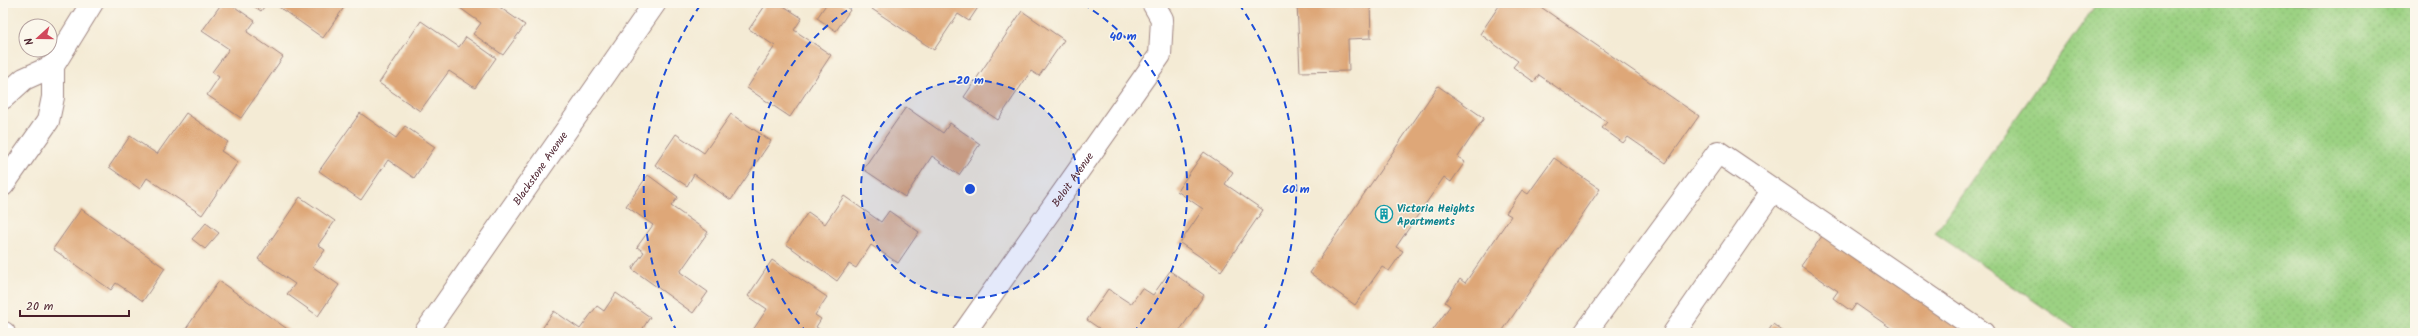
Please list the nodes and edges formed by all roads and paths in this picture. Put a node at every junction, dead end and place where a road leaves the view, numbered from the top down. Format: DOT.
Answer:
graph roads {
  1 [pos="92,3"];
  2 [pos="655,3"];
  3 [pos="1157,11"];
  4 [pos="53,66"];
  5 [pos="3,98"];
  6 [pos="3,185"];
  7 [pos="1773,190"];
  8 [pos="425,333"];
  9 [pos="964,333"];
  10 [pos="1585,333"];
  11 [pos="1674,333"];
  12 [pos="1983,333"];
  1 -- 4 [label="street"];
  2 -- 8 [label="street, Blackstone Avenue"];
  3 -- 9 [label="street, Beloit Avenue"];
  4 -- 5 [label="street"];
  4 -- 6 [label="street"];
  7 -- 10 [label="street"];
  7 -- 11 [label="street"];
  7 -- 12 [label="street"];
}
